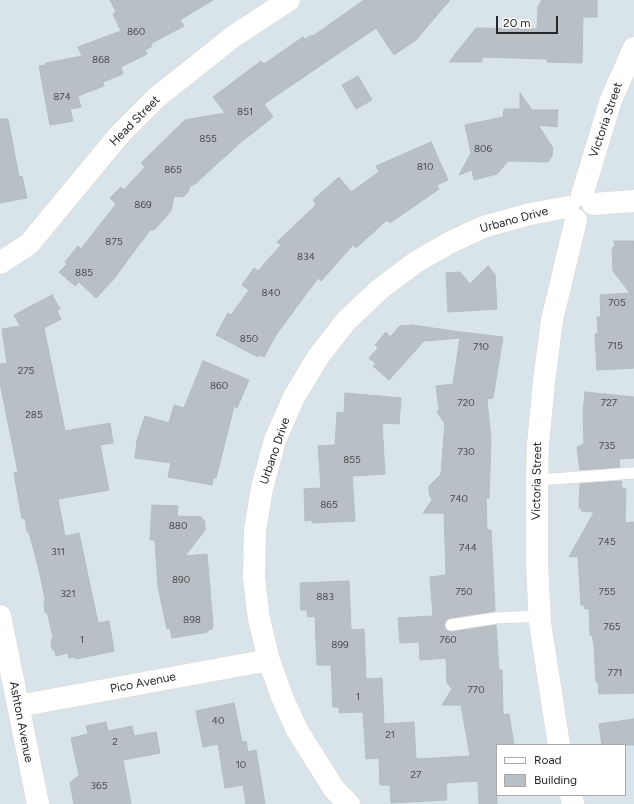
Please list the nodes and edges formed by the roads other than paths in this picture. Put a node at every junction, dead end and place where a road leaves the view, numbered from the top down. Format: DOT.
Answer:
graph roads {
  1 [pos="289,0"];
  2 [pos="634,48"];
  3 [pos="634,201"];
  4 [pos="580,207"];
  5 [pos="0,264"];
  6 [pos="634,473"];
  7 [pos="536,480"];
  8 [pos="0,616"];
  9 [pos="540,616"];
  10 [pos="451,625"];
  11 [pos="269,660"];
  12 [pos="18,706"];
  13 [pos="559,744"];
  14 [pos="38,804"];
  15 [pos="349,804"];
  1 -- 5 [label="street, Head Street"];
  2 -- 4 [label="street, Victoria Street"];
  3 -- 4 [label="street, Urbano Drive"];
  4 -- 7 [label="street, Victoria Street"];
  4 -- 11 [label="street, Urbano Drive"];
  6 -- 7 [label="lane"];
  7 -- 9 [label="street, Victoria Street"];
  8 -- 12 [label="street, Ashton Avenue"];
  9 -- 10 [label="lane"];
  9 -- 13 [label="street, Victoria Street"];
  11 -- 12 [label="street, Pico Avenue"];
  11 -- 15 [label="street, Urbano Drive"];
  12 -- 14 [label="street, Ashton Avenue"];
}
